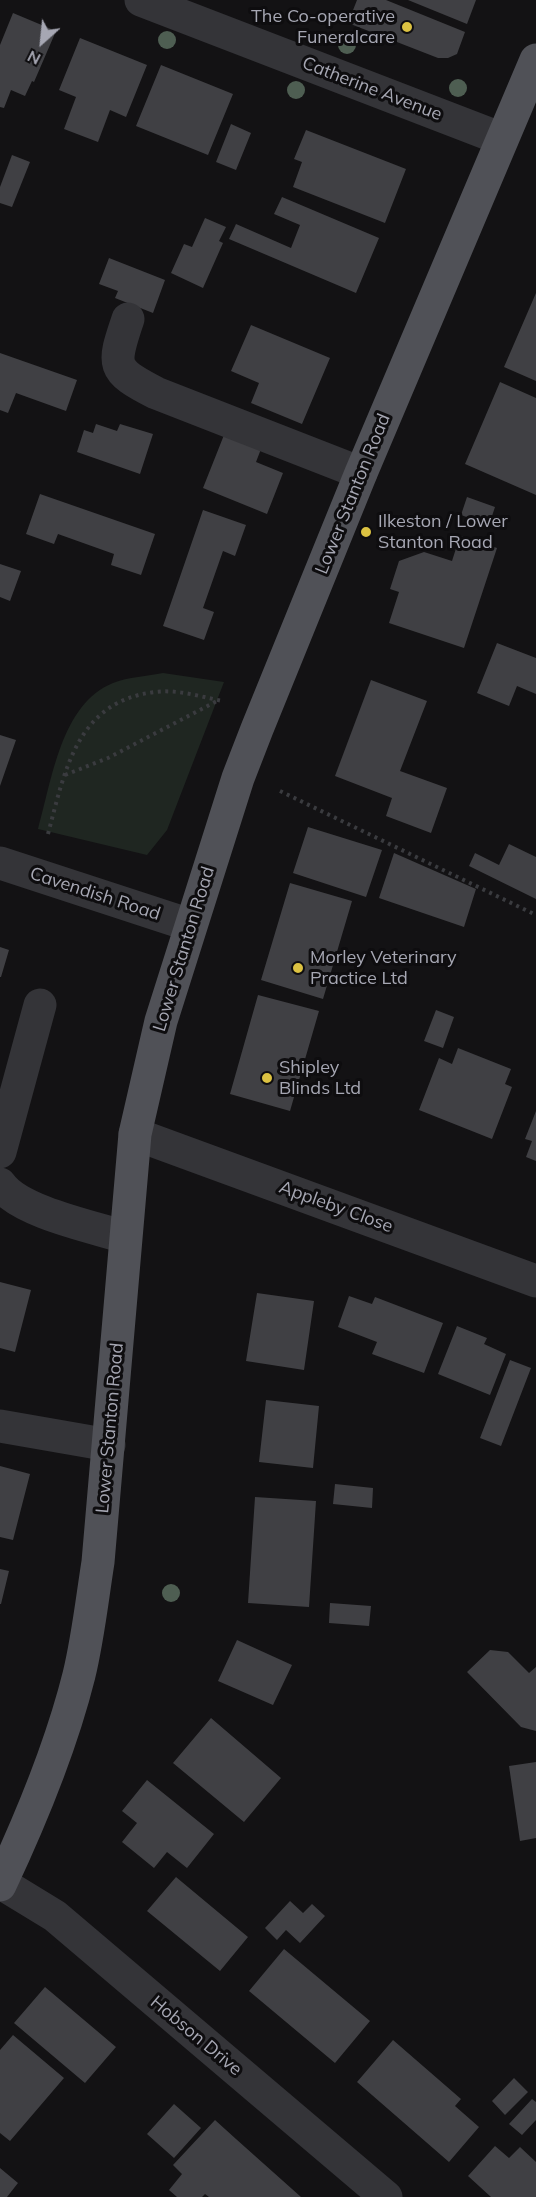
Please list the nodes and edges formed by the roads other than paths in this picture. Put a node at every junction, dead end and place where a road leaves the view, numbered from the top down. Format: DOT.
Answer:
graph roads {
  1 [pos="141,0"];
  2 [pos="536,60"];
  3 [pos="502,139"];
  4 [pos="128,319"];
  5 [pos="361,473"];
  6 [pos="0,863"];
  7 [pos="190,925"];
  8 [pos="40,1005"];
  9 [pos="135,1134"];
  10 [pos="0,1152"];
  11 [pos="0,1185"];
  12 [pos="125,1237"];
  13 [pos="536,1281"];
  14 [pos="0,1426"];
  15 [pos="109,1445"];
  16 [pos="1,1884"];
  17 [pos="386,2197"];
  1 -- 3 [label="street, Catherine Avenue"];
  2 -- 3 [label="main road, Lower Stanton Road"];
  3 -- 5 [label="main road, Lower Stanton Road"];
  4 -- 5 [label="street"];
  5 -- 7 [label="main road, Lower Stanton Road"];
  6 -- 7 [label="street, Cavendish Road"];
  7 -- 9 [label="main road, Lower Stanton Road"];
  8 -- 10 [label="street"];
  9 -- 12 [label="main road, Lower Stanton Road"];
  9 -- 13 [label="street, Appleby Close"];
  11 -- 12 [label="street"];
  12 -- 15 [label="main road, Lower Stanton Road"];
  14 -- 15 [label="street"];
  15 -- 16 [label="main road, Lower Stanton Road"];
  16 -- 17 [label="street, Hobson Drive"];
}
